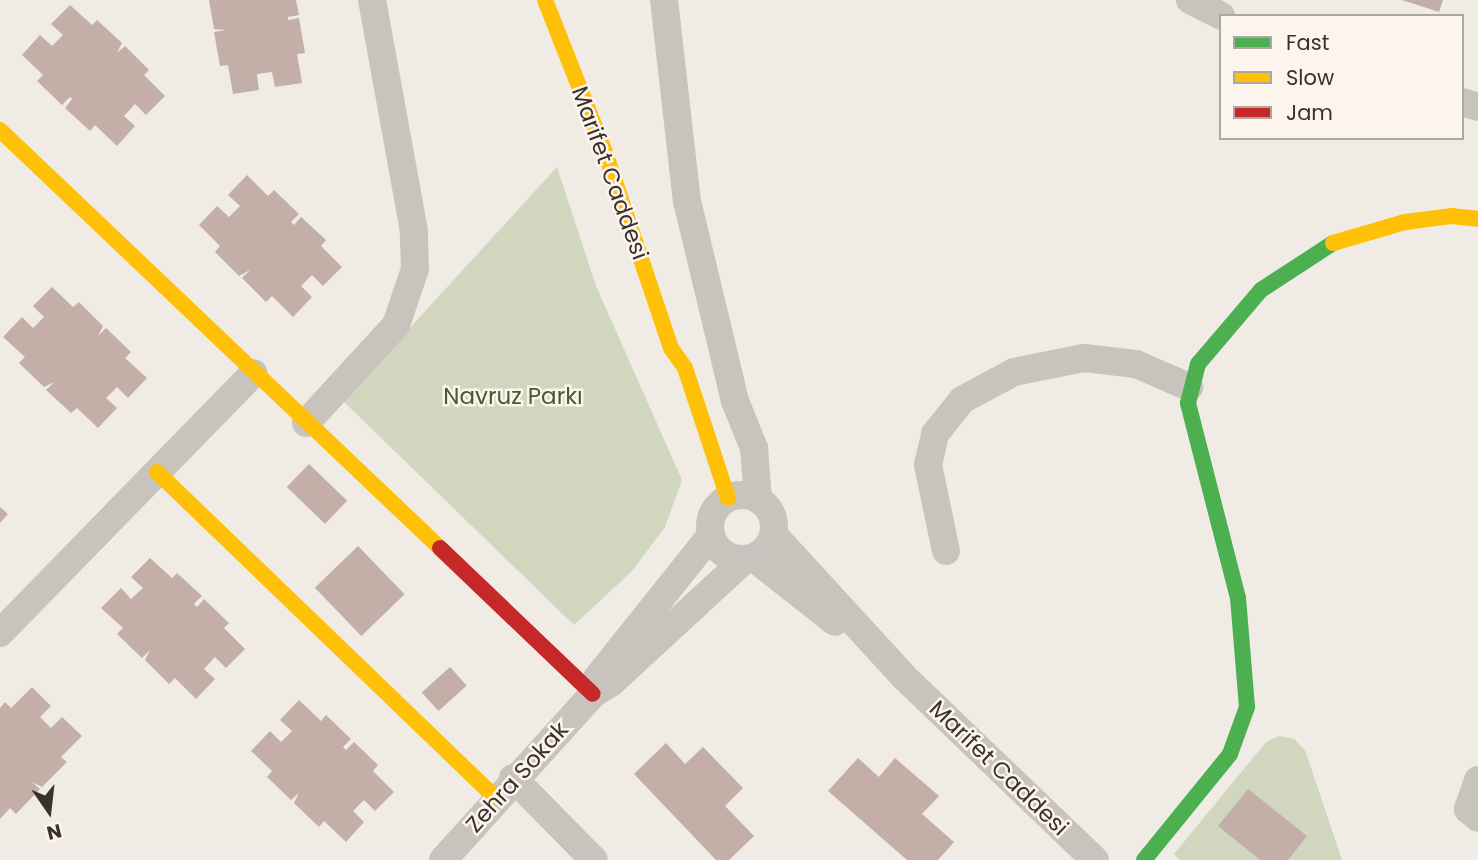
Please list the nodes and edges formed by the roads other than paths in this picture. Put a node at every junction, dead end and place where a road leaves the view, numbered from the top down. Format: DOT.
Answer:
graph roads {
  1 [pos="372,0"];
  2 [pos="545,0"];
  3 [pos="664,0"];
  4 [pos="1190,0"];
  5 [pos="1219,15"];
  6 [pos="0,131"];
  7 [pos="1478,219"];
  8 [pos="671,348"];
  9 [pos="254,373"];
  10 [pos="1189,387"];
  11 [pos="306,423"];
  12 [pos="157,472"];
  13 [pos="730,508"];
  14 [pos="774,535"];
  15 [pos="946,551"];
  16 [pos="749,559"];
  17 [pos="0,633"];
  18 [pos="903,676"];
  19 [pos="593,694"];
  20 [pos="1478,780"];
  21 [pos="505,788"];
  22 [pos="1478,818"];
  23 [pos="443,860"];
  24 [pos="594,860"];
  25 [pos="1095,860"];
  26 [pos="1144,860"];
  1 -- 11 [label="street"];
  2 -- 8 [label="street, Marifet Caddesi"];
  3 -- 13 [label="street"];
  4 -- 5 [label="street"];
  6 -- 9 [label="street"];
  7 -- 10 [label="street"];
  8 -- 13 [label="street"];
  9 -- 11 [label="street"];
  9 -- 12 [label="street"];
  10 -- 15 [label="street"];
  10 -- 26 [label="street"];
  11 -- 19 [label="street"];
  12 -- 17 [label="street"];
  12 -- 21 [label="street"];
  13 -- 14 [label="street"];
  13 -- 16 [label="street"];
  13 -- 19 [label="street"];
  14 -- 16 [label="street"];
  14 -- 18 [label="street"];
  16 -- 18 [label="street"];
  16 -- 19 [label="street"];
  18 -- 25 [label="street, Marifet Caddesi"];
  19 -- 21 [label="street, Zehra Sokak"];
  20 -- 22 [label="street"];
  21 -- 23 [label="street, Zehra Sokak"];
  21 -- 24 [label="street"];
}
